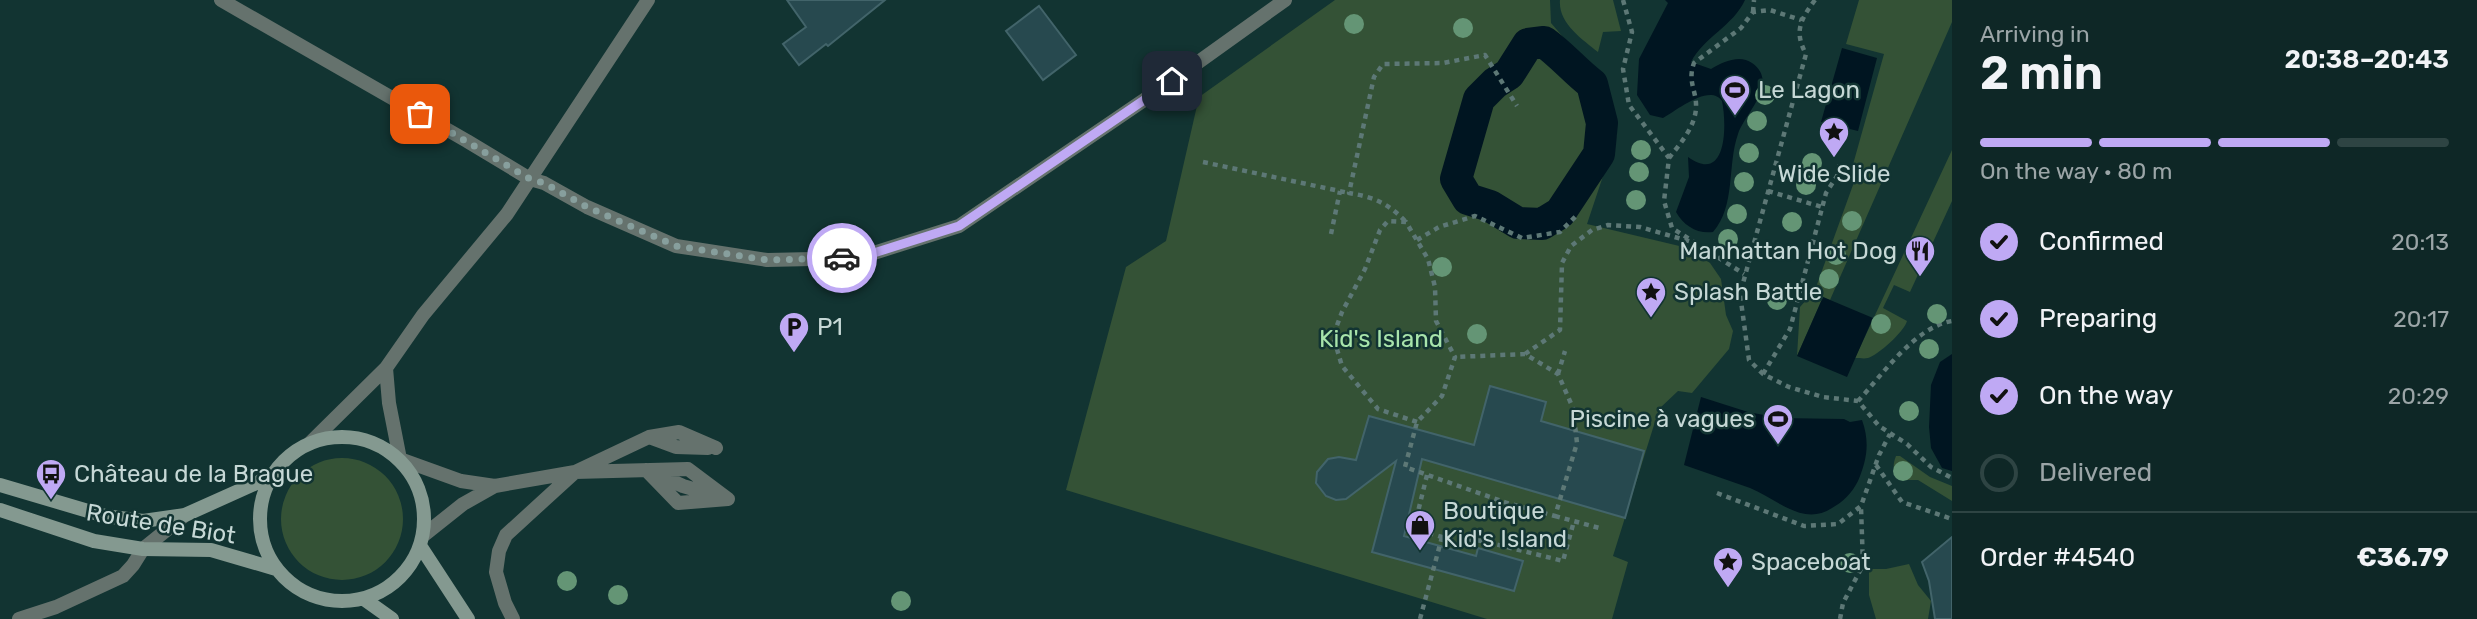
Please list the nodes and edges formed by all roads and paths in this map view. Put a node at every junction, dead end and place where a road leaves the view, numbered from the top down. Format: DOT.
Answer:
graph roads {
  1 [pos="221,0"];
  2 [pos="648,0"];
  3 [pos="1285,0"];
  4 [pos="1623,0"];
  5 [pos="1754,0"];
  6 [pos="1813,1"];
  7 [pos="1754,12"];
  8 [pos="1801,20"];
  9 [pos="1517,106"];
  10 [pos="1669,158"];
  11 [pos="1203,162"];
  12 [pos="1840,163"];
  13 [pos="530,179"];
  14 [pos="1340,191"];
  15 [pos="1768,191"];
  16 [pos="1349,193"];
  17 [pos="1822,207"];
  18 [pos="1576,216"];
  19 [pos="1406,222"];
  20 [pos="1331,234"];
  21 [pos="1417,240"];
  22 [pos="1698,244"];
  23 [pos="1744,274"];
  24 [pos="1952,321"];
  25 [pos="1565,351"];
  26 [pos="1525,354"];
  27 [pos="1455,357"];
  28 [pos="386,368"];
  29 [pos="1558,374"];
  30 [pos="1763,374"];
  31 [pos="1858,401"];
  32 [pos="1417,422"];
  33 [pos="1890,433"];
  34 [pos="310,443"];
  35 [pos="716,448"];
  36 [pos="400,459"];
  37 [pos="1876,464"];
  38 [pos="646,470"];
  39 [pos="575,471"];
  40 [pos="1427,475"];
  41 [pos="272,476"];
  42 [pos="1952,478"];
  43 [pos="0,485"];
  44 [pos="495,486"];
  45 [pos="1717,493"];
  46 [pos="1860,506"];
  47 [pos="0,510"];
  48 [pos="185,515"];
  49 [pos="1555,516"];
  50 [pos="1952,519"];
  51 [pos="1574,521"];
  52 [pos="1603,529"];
  53 [pos="1442,537"];
  54 [pos="422,541"];
  55 [pos="143,549"];
  56 [pos="276,569"];
  57 [pos="364,598"];
  58 [pos="19,619"];
  59 [pos="392,619"];
  60 [pos="468,619"];
  61 [pos="513,619"];
  62 [pos="1420,619"];
  63 [pos="1840,619"];
  1 -- 13 [label="street"];
  2 -- 13 [label="street"];
  3 -- 13 [label="street"];
  4 -- 10 [label="path"];
  5 -- 7 [label="path"];
  6 -- 8 [label="path"];
  7 -- 8 [label="path"];
  7 -- 10 [label="path"];
  8 -- 15 [label="path"];
  9 -- 16 [label="path"];
  10 -- 22 [label="path"];
  11 -- 14 [label="path"];
  12 -- 17 [label="path"];
  13 -- 28 [label="street"];
  14 -- 16 [label="path"];
  14 -- 20 [label="path"];
  15 -- 17 [label="path"];
  15 -- 23 [label="path"];
  16 -- 19 [label="path"];
  17 -- 30 [label="path"];
  18 -- 21 [label="path"];
  19 -- 21 [label="path"];
  19 -- 32 [label="path"];
  21 -- 27 [label="path"];
  22 -- 23 [label="path"];
  22 -- 26 [label="path"];
  23 -- 30 [label="path"];
  24 -- 31 [label="path"];
  25 -- 29 [label="path"];
  26 -- 27 [label="path"];
  26 -- 29 [label="path"];
  27 -- 32 [label="path"];
  28 -- 34 [label="street"];
  28 -- 36 [label="street"];
  29 -- 49 [label="path"];
  30 -- 31 [label="path"];
  31 -- 33 [label="path"];
  32 -- 40 [label="path"];
  33 -- 37 [label="path"];
  33 -- 42 [label="path"];
  34 -- 36 [label="main road"];
  34 -- 41 [label="main road"];
  35 -- 39 [label="street"];
  36 -- 44 [label="street"];
  36 -- 54 [label="main road"];
  37 -- 46 [label="path"];
  37 -- 50 [label="path"];
  38 -- 38 [label="street"];
  38 -- 39 [label="street"];
  39 -- 44 [label="street"];
  39 -- 61 [label="street"];
  40 -- 49 [label="path"];
  40 -- 53 [label="path"];
  41 -- 48 [label="main road, Route de Biot"];
  41 -- 56 [label="main road"];
  43 -- 48 [label="main road, Route de Biot"];
  44 -- 54 [label="street"];
  45 -- 46 [label="path"];
  46 -- 63 [label="path"];
  47 -- 55 [label="main road, Route de Biot"];
  48 -- 55 [label="street"];
  49 -- 51 [label="path"];
  51 -- 52 [label="path"];
  51 -- 53 [label="path"];
  53 -- 62 [label="path"];
  54 -- 57 [label="main road"];
  54 -- 60 [label="main road"];
  55 -- 56 [label="main road, Route de Biot"];
  55 -- 58 [label="street"];
  56 -- 57 [label="main road"];
  57 -- 59 [label="main road"];
}
